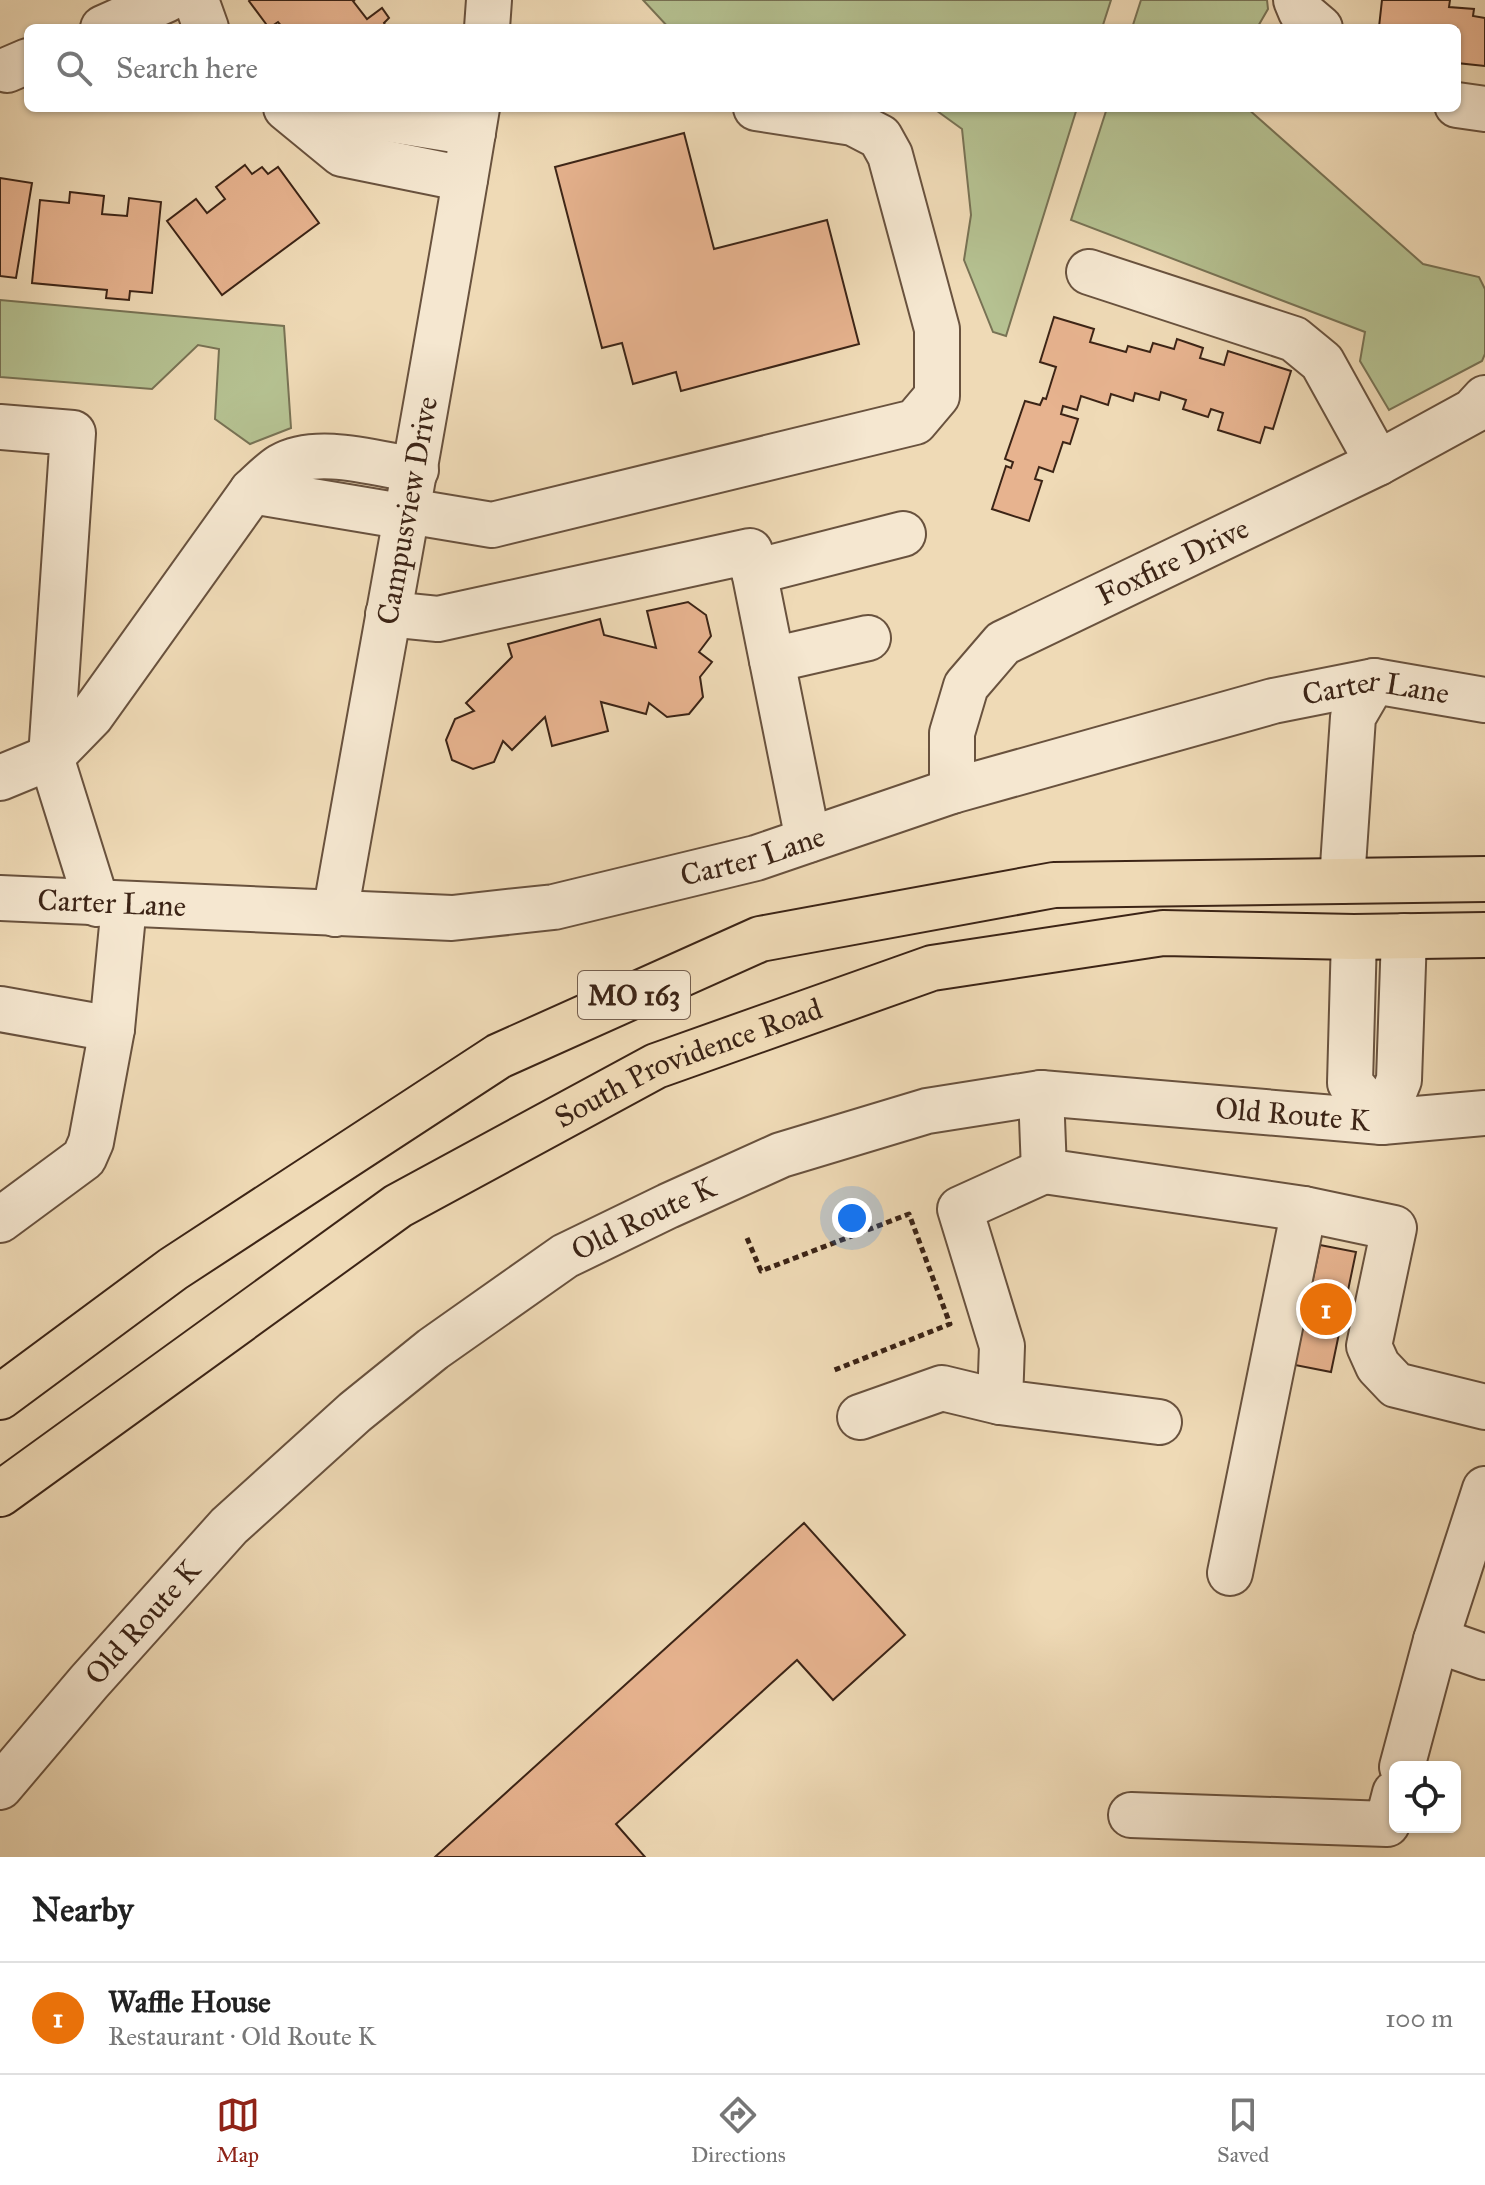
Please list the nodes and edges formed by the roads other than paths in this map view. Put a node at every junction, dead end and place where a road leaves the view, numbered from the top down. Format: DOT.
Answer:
graph roads {
  1 [pos="166,0"];
  2 [pos="196,0"];
  3 [pos="489,0"];
  4 [pos="1296,0"];
  5 [pos="112,24"];
  6 [pos="205,24"];
  7 [pos="487,24"];
  8 [pos="1315,24"];
  9 [pos="1461,106"];
  10 [pos="1485,109"];
  11 [pos="782,112"];
  12 [pos="295,115"];
  13 [pos="475,120"];
  14 [pos="465,179"];
  15 [pos="1089,272"];
  16 [pos="1485,398"];
  17 [pos="0,427"];
  18 [pos="1378,463"];
  19 [pos="410,499"];
  20 [pos="903,534"];
  21 [pos="754,572"];
  22 [pos="388,614"];
  23 [pos="868,638"];
  24 [pos="772,660"];
  25 [pos="1374,681"];
  26 [pos="1485,700"];
  27 [pos="51,757"];
  28 [pos="0,778"];
  29 [pos="952,791"];
  30 [pos="808,840"];
  31 [pos="1485,879"];
  32 [pos="1356,881"];
  33 [pos="1485,895"];
  34 [pos="0,898"];
  35 [pos="110,904"];
  36 [pos="335,914"];
  37 [pos="1163,933"];
  38 [pos="1485,935"];
  39 [pos="1404,936"];
  40 [pos="1354,937"];
  41 [pos="0,1009"];
  42 [pos="112,1029"];
  43 [pos="1041,1093"];
  44 [pos="1485,1113"];
  45 [pos="1382,1122"];
  46 [pos="1044,1171"];
  47 [pos="1304,1209"];
  48 [pos="0,1220"];
  49 [pos="0,1397"];
  50 [pos="1000,1402"];
  51 [pos="1485,1407"];
  52 [pos="860,1417"];
  53 [pos="1159,1422"];
  54 [pos="1485,1489"];
  55 [pos="0,1494"];
  56 [pos="1230,1573"];
  57 [pos="1436,1640"];
  58 [pos="1485,1657"];
  59 [pos="1404,1761"];
  60 [pos="0,1787"];
  61 [pos="1131,1815"];
  62 [pos="1386,1837"];
  1 -- 5 [label="street"];
  2 -- 6 [label="street"];
  3 -- 7 [label="street"];
  4 -- 8 [label="street"];
  9 -- 10 [label="street"];
  11 -- 19 [label="street"];
  12 -- 13 [label="street"];
  12 -- 14 [label="street"];
  13 -- 14 [label="street, Campusview Drive"];
  14 -- 19 [label="street, Campusview Drive"];
  15 -- 18 [label="street"];
  16 -- 18 [label="street, Foxfire Drive"];
  17 -- 27 [label="street"];
  18 -- 29 [label="street, Foxfire Drive"];
  19 -- 22 [label="street, Campusview Drive"];
  19 -- 27 [label="street"];
  20 -- 21 [label="street"];
  21 -- 22 [label="street"];
  21 -- 24 [label="street"];
  22 -- 36 [label="street, Campusview Drive"];
  23 -- 24 [label="street"];
  24 -- 30 [label="street"];
  25 -- 26 [label="street, Carter Lane"];
  25 -- 29 [label="street, Carter Lane"];
  25 -- 32 [label="street"];
  27 -- 28 [label="street"];
  27 -- 35 [label="street"];
  29 -- 30 [label="street, Carter Lane"];
  30 -- 36 [label="street, Carter Lane"];
  31 -- 32 [label="main road, MO 163"];
  32 -- 37 [label="main road"];
  32 -- 49 [label="main road, MO 163"];
  33 -- 40 [label="main road"];
  34 -- 35 [label="street, Carter Lane"];
  35 -- 36 [label="street, Carter Lane"];
  35 -- 42 [label="street"];
  37 -- 40 [label="main road, South Providence Road / MO 163"];
  37 -- 55 [label="main road, South Providence Road / MO 163"];
  38 -- 39 [label="main road, South Providence Road / MO 163"];
  39 -- 40 [label="main road, South Providence Road / MO 163"];
  39 -- 45 [label="street"];
  40 -- 45 [label="street"];
  41 -- 42 [label="street"];
  42 -- 48 [label="street"];
  43 -- 45 [label="street, Old Route K"];
  43 -- 46 [label="street"];
  43 -- 60 [label="street, Old Route K"];
  44 -- 45 [label="street, Old Route K"];
  46 -- 47 [label="street"];
  46 -- 50 [label="street"];
  47 -- 51 [label="street"];
  47 -- 56 [label="street"];
  50 -- 52 [label="street"];
  50 -- 53 [label="street"];
  54 -- 57 [label="street"];
  57 -- 58 [label="street"];
  57 -- 59 [label="street"];
  61 -- 62 [label="street"];
}
